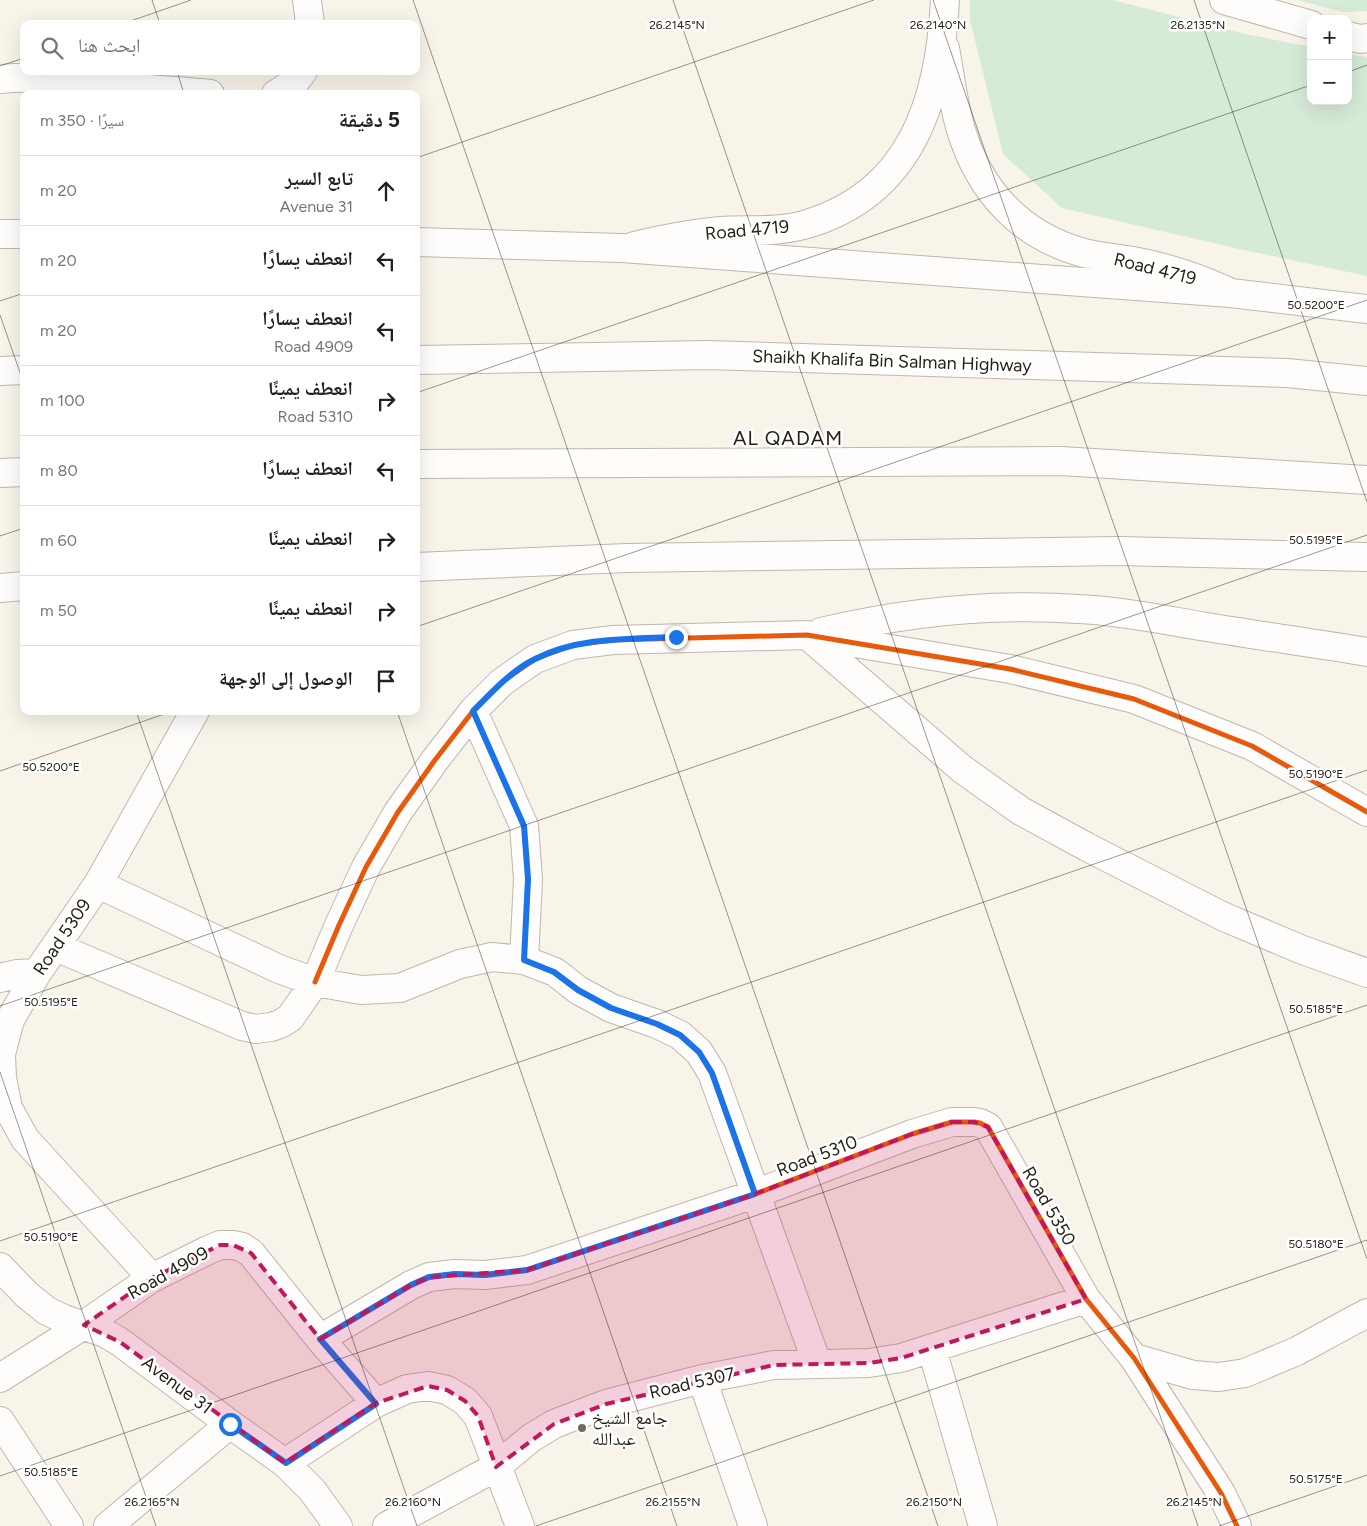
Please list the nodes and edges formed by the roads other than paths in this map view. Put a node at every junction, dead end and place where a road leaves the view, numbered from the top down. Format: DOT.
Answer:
graph roads {
  1 [pos="307,0"];
  2 [pos="945,0"];
  3 [pos="1224,0"];
  4 [pos="310,20"];
  5 [pos="1307,24"];
  6 [pos="943,37"];
  7 [pos="1352,37"];
  8 [pos="1367,38"];
  9 [pos="300,75"];
  10 [pos="0,79"];
  11 [pos="166,90"];
  12 [pos="283,90"];
  13 [pos="0,234"];
  14 [pos="20,234"];
  15 [pos="420,242"];
  16 [pos="622,248"];
  17 [pos="1231,293"];
  18 [pos="1367,309"];
  19 [pos="420,360"];
  20 [pos="20,370"];
  21 [pos="0,371"];
  22 [pos="1367,381"];
  23 [pos="420,464"];
  24 [pos="20,472"];
  25 [pos="0,473"];
  26 [pos="1367,480"];
  27 [pos="1367,557"];
  28 [pos="420,567"];
  29 [pos="20,586"];
  30 [pos="0,588"];
  31 [pos="807,635"];
  32 [pos="1367,652"];
  33 [pos="473,711"];
  34 [pos="193,715"];
  35 [pos="1367,812"];
  36 [pos="98,884"];
  37 [pos="56,947"];
  38 [pos="524,960"];
  39 [pos="38,973"];
  40 [pos="1367,973"];
  41 [pos="0,978"];
  42 [pos="315,982"];
  43 [pos="988,1127"];
  44 [pos="755,1194"];
  45 [pos="0,1267"];
  46 [pos="152,1278"];
  47 [pos="1086,1299"];
  48 [pos="1367,1313"];
  49 [pos="84,1325"];
  50 [pos="320,1339"];
  51 [pos="932,1349"];
  52 [pos="1134,1358"];
  53 [pos="817,1363"];
  54 [pos="0,1378"];
  55 [pos="702,1379"];
  56 [pos="376,1404"];
  57 [pos="0,1422"];
  58 [pos="230,1424"];
  59 [pos="286,1463"];
  60 [pos="496,1467"];
  61 [pos="68,1526"];
  62 [pos="108,1526"];
  63 [pos="338,1526"];
  64 [pos="387,1526"];
  65 [pos="520,1526"];
  66 [pos="754,1526"];
  67 [pos="983,1526"];
  68 [pos="1237,1526"];
  1 -- 4 [label="main road"];
  2 -- 6 [label="main road, Road 4719"];
  3 -- 5 [label="main road"];
  6 -- 16 [label="main road, Road 4719"];
  6 -- 17 [label="main road, Road 4719"];
  7 -- 8 [label="main road"];
  9 -- 12 [label="main road"];
  10 -- 11 [label="main road"];
  13 -- 14 [label="main road"];
  15 -- 16 [label="main road"];
  16 -- 17 [label="main road"];
  17 -- 18 [label="main road"];
  19 -- 22 [label="main road, Shaikh Khalifa Bin Salman Highway"];
  20 -- 21 [label="main road"];
  23 -- 26 [label="main road"];
  24 -- 25 [label="main road"];
  27 -- 28 [label="main road"];
  29 -- 30 [label="main road"];
  31 -- 32 [label="main road"];
  31 -- 33 [label="main road"];
  31 -- 35 [label="main road"];
  31 -- 40 [label="main road"];
  33 -- 38 [label="main road"];
  33 -- 42 [label="main road"];
  34 -- 36 [label="main road, Road 5309"];
  36 -- 37 [label="main road, Road 5309"];
  36 -- 42 [label="main road"];
  37 -- 39 [label="main road, Road 5309"];
  37 -- 42 [label="main road"];
  38 -- 42 [label="main road"];
  38 -- 44 [label="main road"];
  39 -- 41 [label="main road"];
  39 -- 46 [label="main road, Road 5309"];
  43 -- 44 [label="main road, Road 5310"];
  43 -- 47 [label="main road, Road 5350"];
  44 -- 50 [label="main road, Road 5310"];
  44 -- 53 [label="main road"];
  45 -- 49 [label="main road, Avenue 31"];
  46 -- 49 [label="main road, Road 4909"];
  46 -- 50 [label="main road, Road 4909"];
  47 -- 51 [label="main road, Road 5307"];
  47 -- 52 [label="main road, Road 5350"];
  48 -- 52 [label="main road"];
  49 -- 54 [label="main road, Road 4909"];
  49 -- 58 [label="main road, Avenue 31"];
  50 -- 56 [label="main road, Road 4909"];
  51 -- 53 [label="main road, Road 5307"];
  51 -- 67 [label="main road"];
  52 -- 68 [label="main road, Road 5350"];
  53 -- 55 [label="main road, Road 5307"];
  55 -- 60 [label="main road, Road 5307"];
  55 -- 66 [label="main road"];
  56 -- 59 [label="main road"];
  56 -- 60 [label="main road"];
  57 -- 61 [label="main road"];
  58 -- 59 [label="main road, Avenue 31"];
  58 -- 62 [label="main road"];
  59 -- 63 [label="main road, Avenue 31"];
  60 -- 64 [label="main road, Road 5307"];
  60 -- 65 [label="main road"];
}
